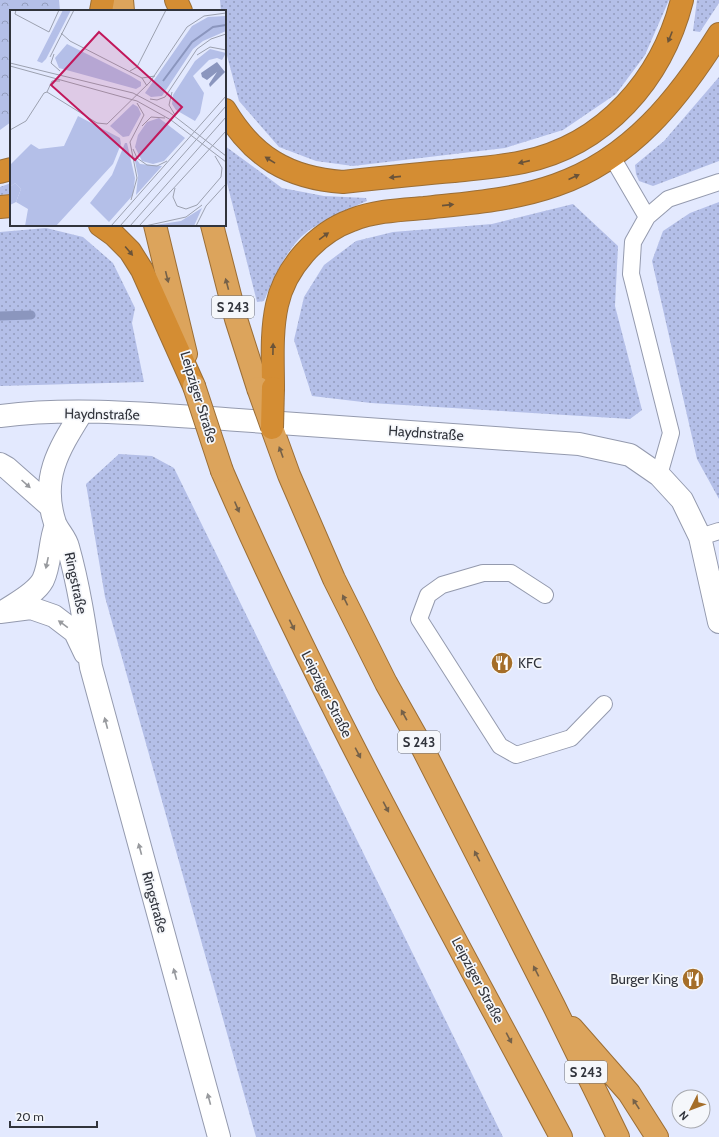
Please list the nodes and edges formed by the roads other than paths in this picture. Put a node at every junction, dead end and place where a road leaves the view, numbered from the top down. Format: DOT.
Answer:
graph roads {
  1 [pos="103,0"];
  2 [pos="122,0"];
  3 [pos="175,0"];
  4 [pos="682,0"];
  5 [pos="101,10"];
  6 [pos="123,10"];
  7 [pos="176,10"];
  8 [pos="180,10"];
  9 [pos="719,34"];
  10 [pos="226,112"];
  11 [pos="612,157"];
  12 [pos="10,169"];
  13 [pos="0,172"];
  14 [pos="719,182"];
  15 [pos="10,206"];
  16 [pos="0,208"];
  17 [pos="646,217"];
  18 [pos="101,226"];
  19 [pos="155,226"];
  20 [pos="212,226"];
  21 [pos="194,386"];
  22 [pos="265,388"];
  23 [pos="82,412"];
  24 [pos="0,416"];
  25 [pos="0,464"];
  26 [pos="659,475"];
  27 [pos="53,515"];
  28 [pos="710,534"];
  29 [pos="545,595"];
  30 [pos="3,612"];
  31 [pos="719,622"];
  32 [pos="91,667"];
  33 [pos="604,704"];
  34 [pos="554,1006"];
  35 [pos="542,1100"];
  36 [pos="219,1137"];
  37 [pos="551,1137"];
  38 [pos="561,1137"];
  39 [pos="618,1137"];
  40 [pos="657,1137"];
  1 -- 5 [label="highway"];
  2 -- 6 [label="highway"];
  3 -- 7 [label="highway"];
  3 -- 8 [label="highway"];
  4 -- 10 [label="highway, one-way"];
  9 -- 11 [label="highway"];
  11 -- 17 [label="lane"];
  22 -- 11 [label="highway, one-way"];
  12 -- 13 [label="highway"];
  14 -- 17 [label="lane"];
  15 -- 16 [label="highway"];
  17 -- 26 [label="lane"];
  18 -- 21 [label="highway, one-way"];
  19 -- 21 [label="highway, Leipziger Straße, one-way"];
  22 -- 20 [label="highway, S 243, one-way"];
  21 -- 35 [label="highway, Leipziger Straße, one-way, bridge"];
  34 -- 22 [label="highway, S 243, one-way, bridge"];
  23 -- 24 [label="street, Haydnstraße"];
  23 -- 26 [label="street, Haydnstraße"];
  23 -- 27 [label="street, Ringstraße"];
  25 -- 27 [label="street, Ringstraße, one-way"];
  26 -- 28 [label="street, Haydnstraße"];
  27 -- 30 [label="street, Ringstraße, one-way"];
  27 -- 32 [label="street, Ringstraße"];
  28 -- 31 [label="street, Haydnstraße"];
  29 -- 33 [label="lane"];
  32 -- 30 [label="street, Ringstraße, one-way"];
  36 -- 32 [label="street, Ringstraße, one-way"];
  34 -- 39 [label="highway, S 243"];
  40 -- 34 [label="highway, one-way"];
  35 -- 37 [label="highway"];
  35 -- 38 [label="highway, Leipziger Straße"];
}
